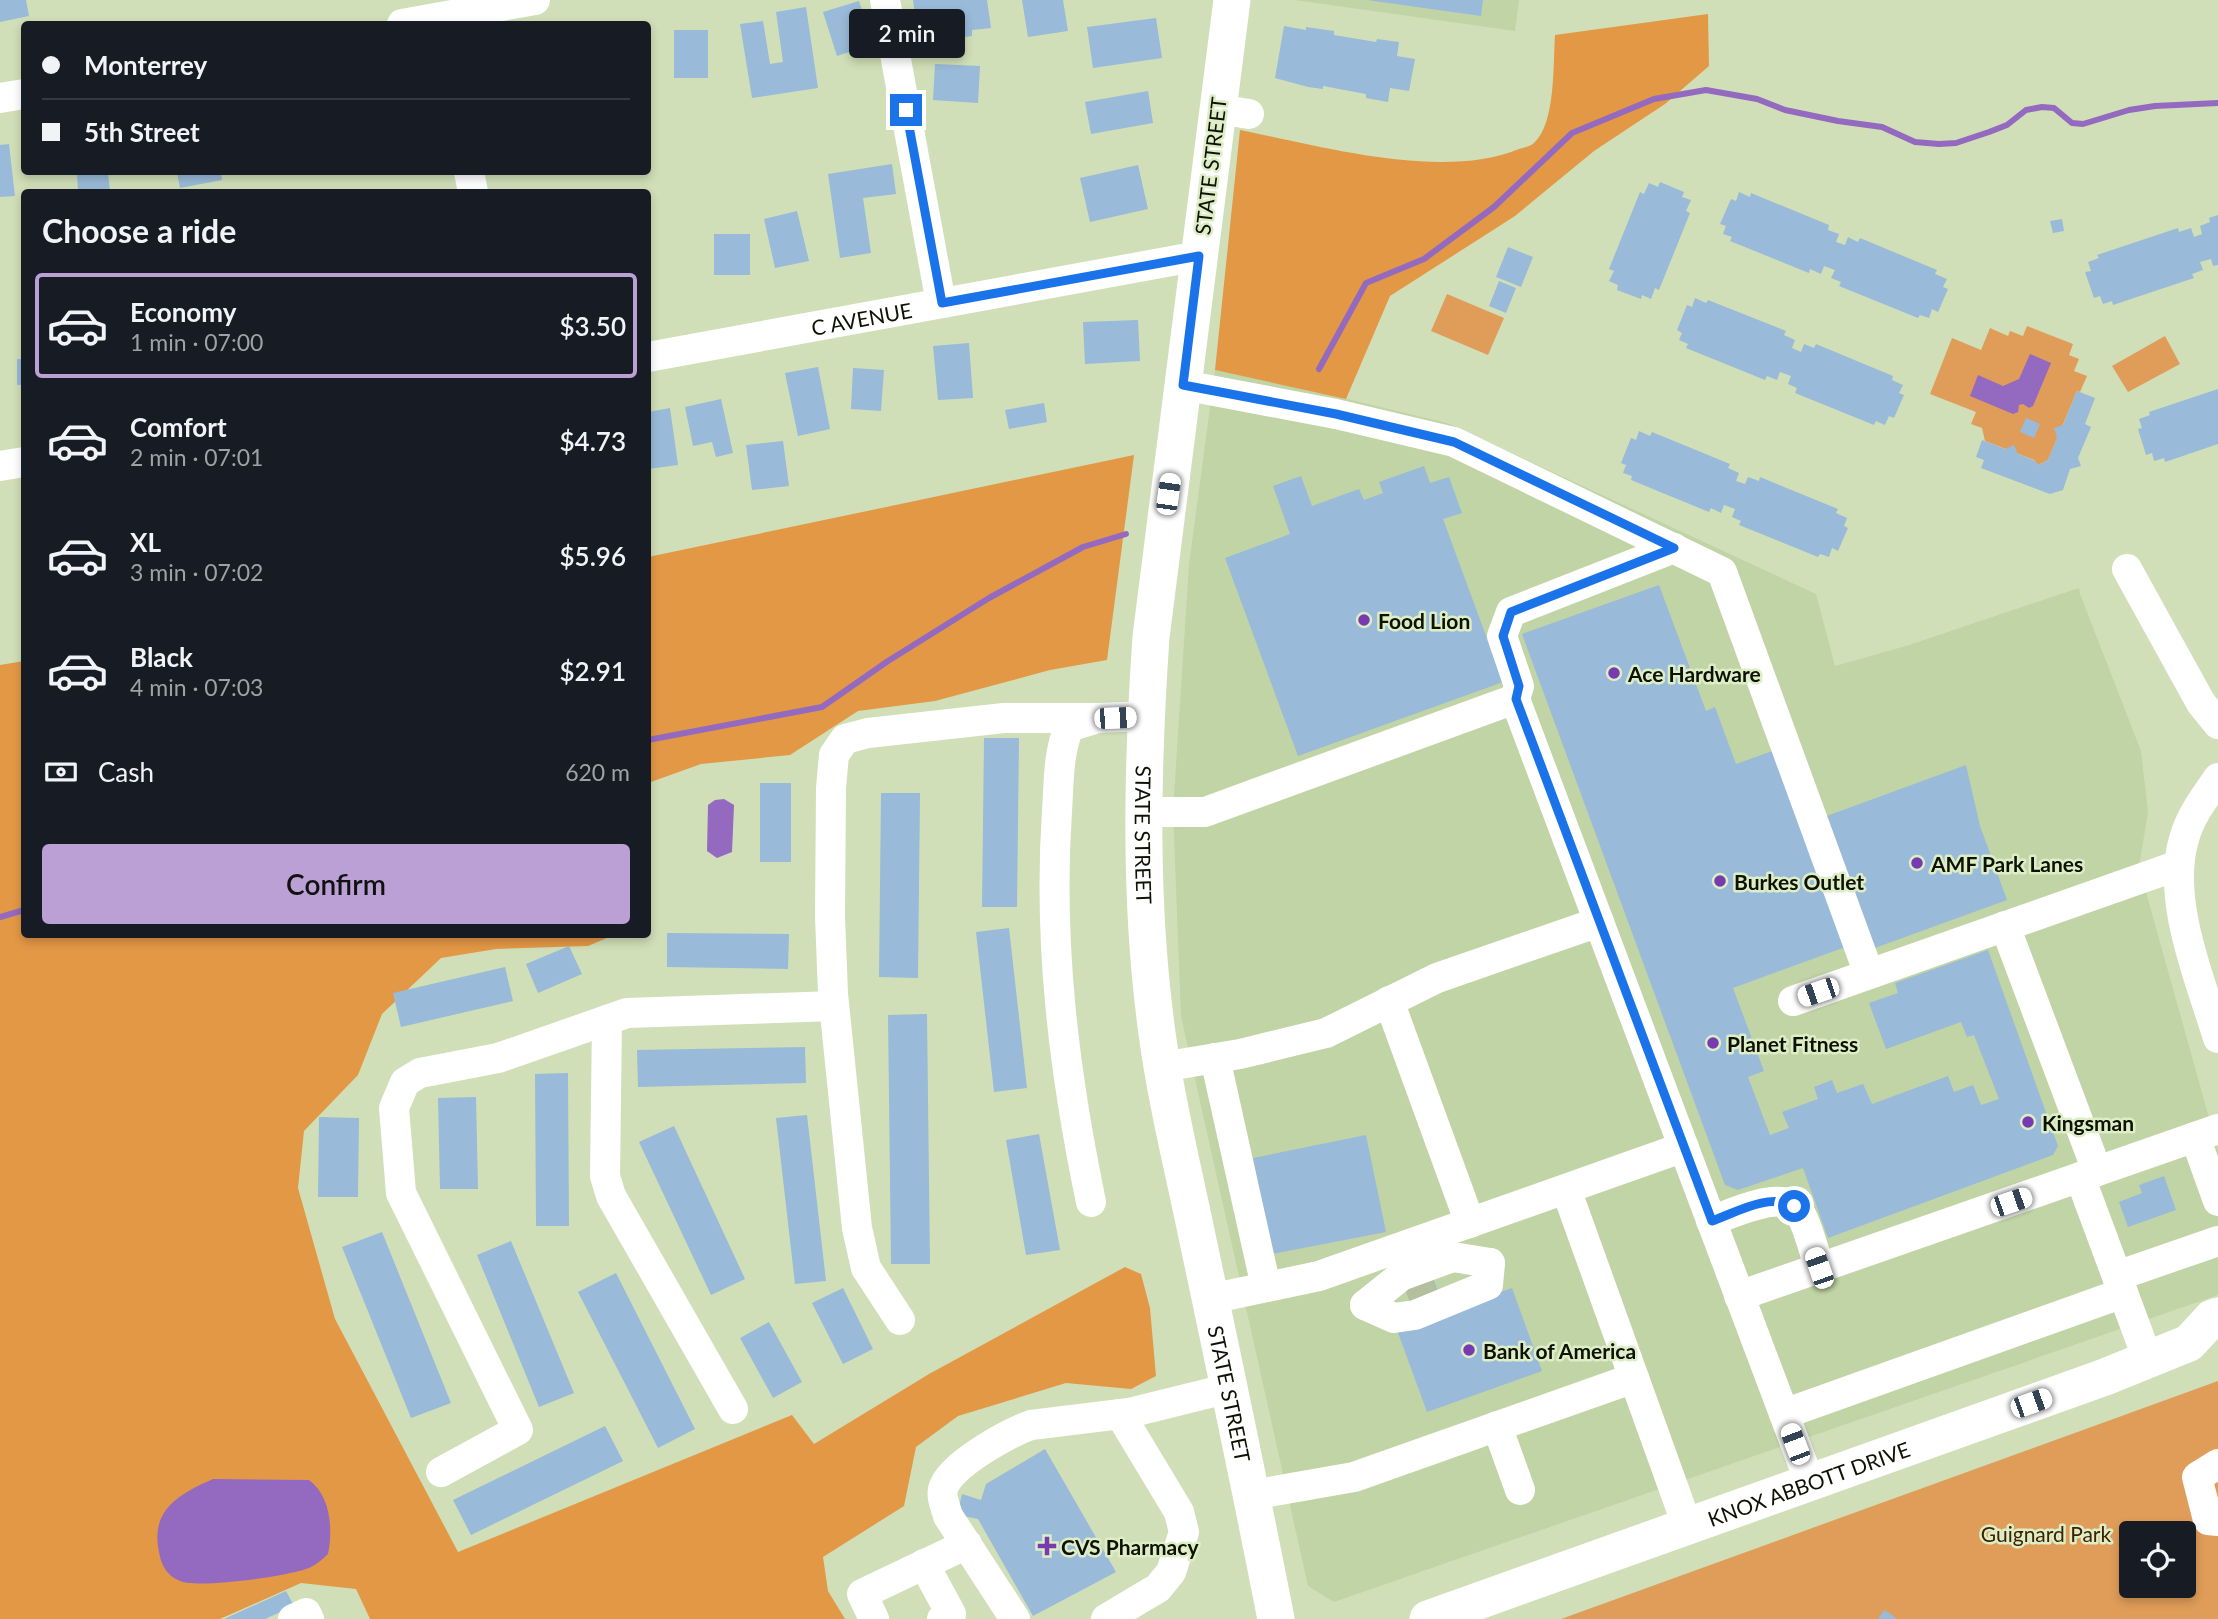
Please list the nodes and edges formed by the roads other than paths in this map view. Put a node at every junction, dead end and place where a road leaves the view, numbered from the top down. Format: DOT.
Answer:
graph roads {
  1 [pos="535,0"];
  2 [pos="885,0"];
  3 [pos="1232,0"];
  4 [pos="440,14"];
  5 [pos="413,21"];
  6 [pos="21,95"];
  7 [pos="0,99"];
  8 [pos="1199,256"];
  9 [pos="942,303"];
  10 [pos="651,356"];
  11 [pos="1183,385"];
  12 [pos="21,462"];
  13 [pos="0,466"];
  14 [pos="1674,548"];
  15 [pos="2127,569"];
  16 [pos="1516,699"];
  17 [pos="1145,716"];
  18 [pos="1098,718"];
  19 [pos="2218,724"];
  20 [pos="2218,778"];
  21 [pos="1143,812"];
  22 [pos="2179,865"];
  23 [pos="1600,922"];
  24 [pos="2005,926"];
  25 [pos="1869,974"];
  26 [pos="2212,999"];
  27 [pos="1389,1001"];
  28 [pos="1793,1001"];
  29 [pos="834,1006"];
  30 [pos="607,1020"];
  31 [pos="2218,1038"];
  32 [pos="1215,1058"];
  33 [pos="1162,1067"];
  34 [pos="2207,1133"];
  35 [pos="1684,1147"];
  36 [pos="2089,1174"];
  37 [pos="1566,1189"];
  38 [pos="2218,1201"];
  39 [pos="1091,1202"];
  40 [pos="1712,1221"];
  41 [pos="1470,1223"];
  42 [pos="2218,1241"];
  43 [pos="1354,1263"];
  44 [pos="1819,1268"];
  45 [pos="2120,1284"];
  46 [pos="1266,1287"];
  47 [pos="1740,1296"];
  48 [pos="1210,1299"];
  49 [pos="1366,1305"];
  50 [pos="2218,1315"];
  51 [pos="900,1320"];
  52 [pos="2204,1347"];
  53 [pos="2148,1360"];
  54 [pos="1634,1378"];
  55 [pos="1230,1388"];
  56 [pos="733,1409"];
  57 [pos="1120,1414"];
  58 [pos="1784,1414"];
  59 [pos="1497,1426"];
  60 [pos="2218,1464"];
  61 [pos="441,1472"];
  62 [pos="1810,1483"];
  63 [pos="1520,1490"];
  64 [pos="1252,1495"];
  65 [pos="2218,1521"];
  66 [pos="1688,1528"];
  67 [pos="967,1544"];
  68 [pos="924,1564"];
  69 [pos="949,1617"];
  70 [pos="293,1619"];
  71 [pos="309,1619"];
  72 [pos="874,1619"];
  73 [pos="1015,1619"];
  74 [pos="1106,1619"];
  75 [pos="1276,1619"];
  76 [pos="1428,1619"];
  1 -- 4 [label="street"];
  2 -- 9 [label="street"];
  3 -- 8 [label="main road, STATE STREET"];
  4 -- 5 [label="street"];
  6 -- 7 [label="street"];
  8 -- 9 [label="street, C AVENUE"];
  8 -- 11 [label="main road, STATE STREET"];
  9 -- 10 [label="street, C AVENUE"];
  11 -- 14 [label="street"];
  11 -- 17 [label="main road, STATE STREET"];
  12 -- 13 [label="street"];
  14 -- 16 [label="street"];
  14 -- 25 [label="street"];
  15 -- 19 [label="street"];
  16 -- 21 [label="street"];
  16 -- 23 [label="street"];
  17 -- 18 [label="street"];
  17 -- 21 [label="main road, STATE STREET"];
  18 -- 29 [label="street"];
  18 -- 39 [label="street"];
  20 -- 22 [label="street"];
  21 -- 33 [label="main road, STATE STREET"];
  22 -- 24 [label="street"];
  22 -- 26 [label="street"];
  23 -- 27 [label="street"];
  23 -- 35 [label="street"];
  24 -- 25 [label="street"];
  24 -- 36 [label="street"];
  25 -- 28 [label="street"];
  26 -- 31 [label="street"];
  27 -- 32 [label="street"];
  27 -- 41 [label="street"];
  29 -- 30 [label="street"];
  29 -- 51 [label="street"];
  30 -- 56 [label="street"];
  30 -- 61 [label="street"];
  32 -- 33 [label="street"];
  32 -- 46 [label="street"];
  33 -- 48 [label="main road, STATE STREET"];
  34 -- 36 [label="street"];
  34 -- 38 [label="street"];
  35 -- 37 [label="street"];
  35 -- 40 [label="street"];
  36 -- 44 [label="street"];
  36 -- 45 [label="street"];
  37 -- 41 [label="street"];
  37 -- 54 [label="street"];
  40 -- 44 [label="street"];
  40 -- 47 [label="street"];
  41 -- 43 [label="street"];
  42 -- 45 [label="street"];
  43 -- 46 [label="street"];
  43 -- 49 [label="street"];
  44 -- 47 [label="street"];
  45 -- 53 [label="street"];
  45 -- 58 [label="street"];
  46 -- 48 [label="street"];
  47 -- 58 [label="street"];
  48 -- 55 [label="main road, STATE STREET"];
  49 -- 49 [label="street"];
  50 -- 52 [label="main road, KNOX ABBOTT DRIVE"];
  52 -- 53 [label="main road, KNOX ABBOTT DRIVE"];
  53 -- 62 [label="main road, KNOX ABBOTT DRIVE"];
  54 -- 59 [label="street"];
  54 -- 66 [label="street"];
  55 -- 57 [label="street"];
  55 -- 64 [label="main road, STATE STREET"];
  57 -- 67 [label="street"];
  57 -- 74 [label="street"];
  58 -- 62 [label="street"];
  59 -- 63 [label="street"];
  59 -- 64 [label="street"];
  60 -- 65 [label="street"];
  62 -- 66 [label="main road, KNOX ABBOTT DRIVE"];
  64 -- 75 [label="main road, STATE STREET"];
  66 -- 76 [label="main road, KNOX ABBOTT DRIVE"];
  67 -- 68 [label="street"];
  67 -- 73 [label="street"];
  68 -- 69 [label="street"];
  68 -- 72 [label="street"];
  70 -- 71 [label="street"];
}
